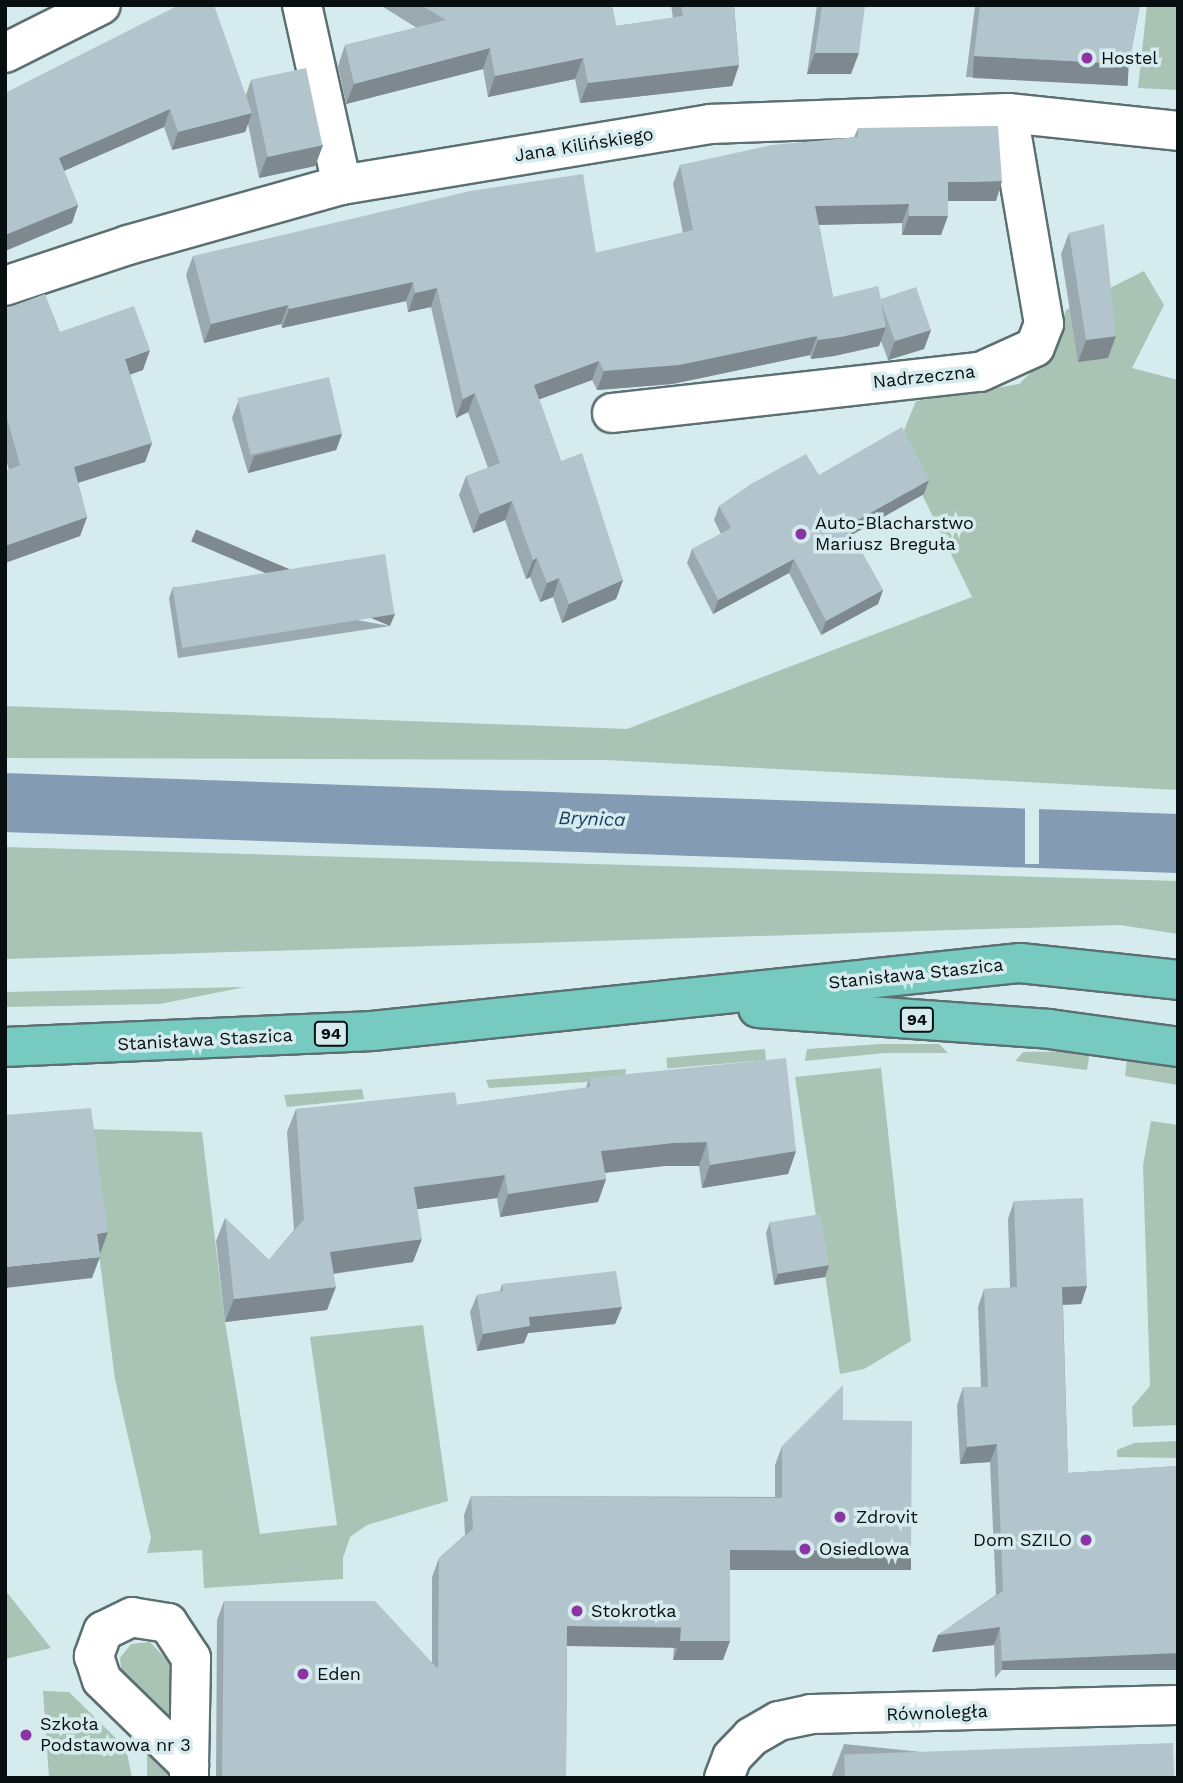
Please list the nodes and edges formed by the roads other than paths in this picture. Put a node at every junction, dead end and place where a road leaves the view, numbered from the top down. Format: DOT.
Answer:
graph roads {
  1 [pos="101,5"];
  2 [pos="302,5"];
  3 [pos="5,53"];
  4 [pos="1008,113"];
  5 [pos="1178,131"];
  6 [pos="342,185"];
  7 [pos="5,286"];
  8 [pos="612,413"];
  9 [pos="1178,981"];
  10 [pos="654,1000"];
  11 [pos="5,1047"];
  12 [pos="1178,1047"];
  13 [pos="1178,1705"];
  14 [pos="724,1778"];
  1 -- 3 [label="street"];
  2 -- 6 [label="street"];
  4 -- 5 [label="street, Jana Kilińskiego"];
  4 -- 6 [label="street, Jana Kilińskiego"];
  4 -- 8 [label="street, Nadrzeczna"];
  6 -- 7 [label="street, Jana Kilińskiego"];
  9 -- 10 [label="main road, Stanisława Staszica / 94"];
  10 -- 11 [label="main road, Stanisława Staszica / 94"];
  10 -- 12 [label="main road, Stanisława Staszica / 94"];
  13 -- 14 [label="street, Równoległa"];
}
